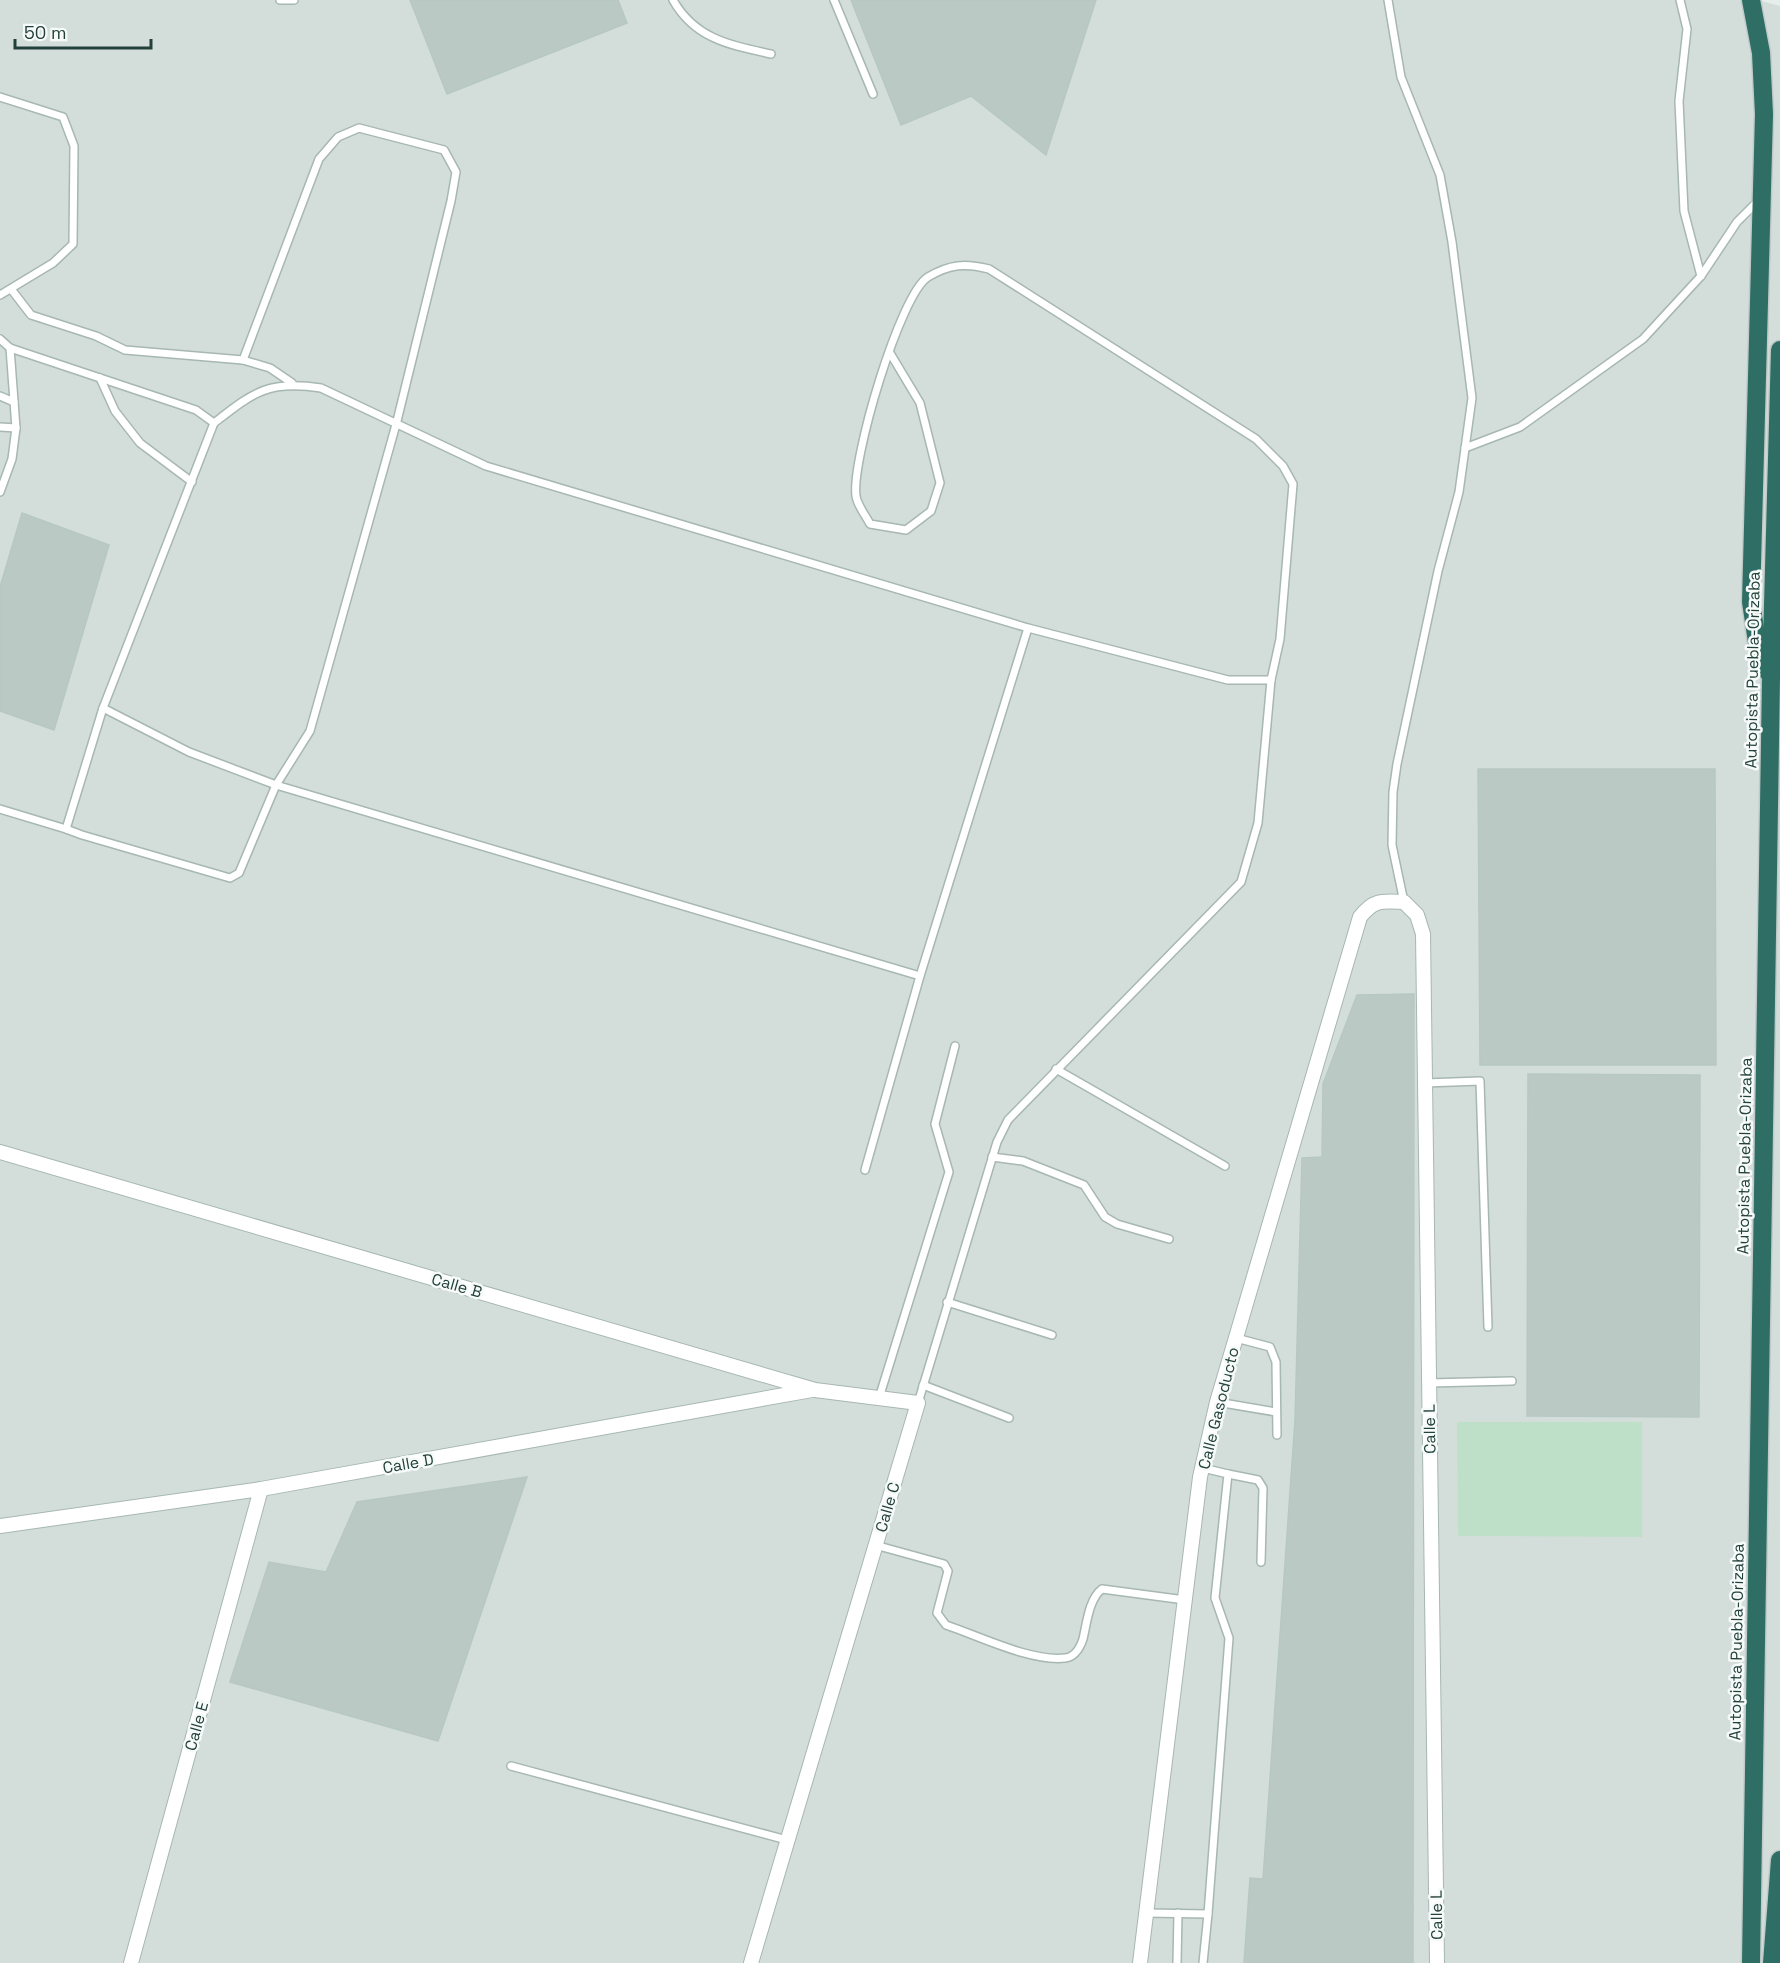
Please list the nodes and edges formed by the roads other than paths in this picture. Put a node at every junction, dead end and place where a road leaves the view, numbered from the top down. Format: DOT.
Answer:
graph roads {
  1 [pos="280,0"];
  2 [pos="294,0"];
  3 [pos="673,0"];
  4 [pos="834,0"];
  5 [pos="1388,0"];
  6 [pos="1680,0"];
  7 [pos="1751,0"];
  8 [pos="771,54"];
  9 [pos="873,94"];
  10 [pos="0,97"];
  11 [pos="1762,198"];
  12 [pos="1701,276"];
  13 [pos="10,289"];
  14 [pos="0,295"];
  15 [pos="0,339"];
  16 [pos="10,348"];
  17 [pos="1780,350"];
  18 [pos="890,353"];
  19 [pos="243,360"];
  20 [pos="100,378"];
  21 [pos="292,383"];
  22 [pos="0,396"];
  23 [pos="14,402"];
  24 [pos="397,421"];
  25 [pos="214,423"];
  26 [pos="0,427"];
  27 [pos="16,428"];
  28 [pos="1465,448"];
  29 [pos="192,482"];
  30 [pos="0,492"];
  31 [pos="1028,628"];
  32 [pos="1771,678"];
  33 [pos="1271,680"];
  34 [pos="103,708"];
  35 [pos="276,785"];
  36 [pos="0,809"];
  37 [pos="66,829"];
  38 [pos="1404,902"];
  39 [pos="920,976"];
  40 [pos="956,1046"];
  41 [pos="1056,1069"];
  42 [pos="1425,1083"];
  43 [pos="0,1152"];
  44 [pos="992,1157"];
  45 [pos="1225,1166"];
  46 [pos="865,1170"];
  47 [pos="1169,1239"];
  48 [pos="947,1302"];
  49 [pos="1488,1327"];
  50 [pos="1052,1335"];
  51 [pos="1236,1338"];
  52 [pos="1512,1381"];
  53 [pos="1429,1383"];
  54 [pos="923,1385"];
  55 [pos="815,1389"];
  56 [pos="879,1398"];
  57 [pos="1217,1402"];
  58 [pos="918,1403"];
  59 [pos="1276,1412"];
  60 [pos="1009,1418"];
  61 [pos="1277,1435"];
  62 [pos="1203,1468"];
  63 [pos="1227,1474"];
  64 [pos="261,1489"];
  65 [pos="0,1526"];
  66 [pos="875,1545"];
  67 [pos="1261,1562"];
  68 [pos="1185,1600"];
  69 [pos="511,1766"];
  70 [pos="787,1840"];
  71 [pos="1780,1860"];
  72 [pos="1146,1913"];
  73 [pos="1178,1913"];
  74 [pos="1208,1914"];
  75 [pos="131,1963"];
  76 [pos="751,1963"];
  77 [pos="1140,1963"];
  78 [pos="1177,1963"];
  79 [pos="1203,1963"];
  80 [pos="1437,1963"];
  81 [pos="1750,1963"];
  82 [pos="1772,1963"];
  1 -- 2 [label="lane"];
  3 -- 8 [label="lane"];
  4 -- 9 [label="lane"];
  5 -- 28 [label="lane"];
  6 -- 12 [label="lane"];
  7 -- 11 [label="highway"];
  10 -- 13 [label="lane"];
  11 -- 12 [label="lane"];
  11 -- 32 [label="highway"];
  12 -- 28 [label="lane"];
  13 -- 14 [label="lane"];
  13 -- 19 [label="lane"];
  15 -- 16 [label="lane"];
  16 -- 20 [label="lane"];
  16 -- 23 [label="lane"];
  17 -- 32 [label="highway, Autopista Puebla-Orizaba"];
  18 -- 18 [label="lane, Calle C"];
  18 -- 33 [label="lane, Calle C"];
  19 -- 21 [label="lane"];
  19 -- 24 [label="lane"];
  20 -- 25 [label="lane"];
  20 -- 29 [label="lane"];
  21 -- 24 [label="lane"];
  21 -- 25 [label="lane"];
  22 -- 23 [label="lane"];
  23 -- 27 [label="lane"];
  24 -- 31 [label="lane"];
  24 -- 35 [label="lane"];
  25 -- 29 [label="lane"];
  26 -- 27 [label="lane"];
  27 -- 30 [label="lane"];
  28 -- 38 [label="lane"];
  29 -- 34 [label="lane"];
  31 -- 33 [label="lane"];
  31 -- 39 [label="lane"];
  32 -- 81 [label="highway, Autopista Puebla-Orizaba"];
  33 -- 41 [label="lane, Calle C"];
  34 -- 35 [label="lane"];
  34 -- 37 [label="lane"];
  35 -- 37 [label="lane"];
  35 -- 39 [label="lane"];
  36 -- 37 [label="lane"];
  38 -- 42 [label="street, Calle L"];
  38 -- 51 [label="street, Calle Gasoducto"];
  39 -- 46 [label="lane"];
  40 -- 56 [label="lane"];
  41 -- 44 [label="lane, Calle C"];
  41 -- 45 [label="lane"];
  42 -- 49 [label="lane"];
  42 -- 53 [label="street, Calle L"];
  43 -- 55 [label="street, Calle B"];
  44 -- 47 [label="lane"];
  44 -- 48 [label="lane, Calle C"];
  48 -- 50 [label="lane"];
  48 -- 54 [label="lane, Calle C"];
  51 -- 57 [label="street, Calle Gasoducto"];
  51 -- 59 [label="lane"];
  52 -- 53 [label="lane"];
  53 -- 80 [label="street, Calle L"];
  54 -- 58 [label="lane, Calle C"];
  54 -- 60 [label="lane"];
  55 -- 56 [label="street, Calle B"];
  55 -- 64 [label="street, Calle D"];
  56 -- 58 [label="street, Calle B"];
  57 -- 59 [label="lane"];
  57 -- 62 [label="street, Calle Gasoducto"];
  58 -- 66 [label="street, Calle C"];
  59 -- 61 [label="lane"];
  62 -- 63 [label="lane"];
  62 -- 68 [label="street, Calle Gasoducto"];
  63 -- 67 [label="lane"];
  63 -- 74 [label="lane"];
  64 -- 65 [label="street, Calle D"];
  64 -- 75 [label="street, Calle E"];
  66 -- 68 [label="lane"];
  66 -- 70 [label="street, Calle C"];
  68 -- 72 [label="street, Calle Gasoducto"];
  69 -- 70 [label="lane"];
  70 -- 76 [label="street, Calle C"];
  71 -- 82 [label="highway"];
  72 -- 73 [label="lane"];
  72 -- 77 [label="street, Calle Gasoducto"];
  73 -- 74 [label="lane"];
  73 -- 78 [label="lane"];
  74 -- 79 [label="lane"];
}
